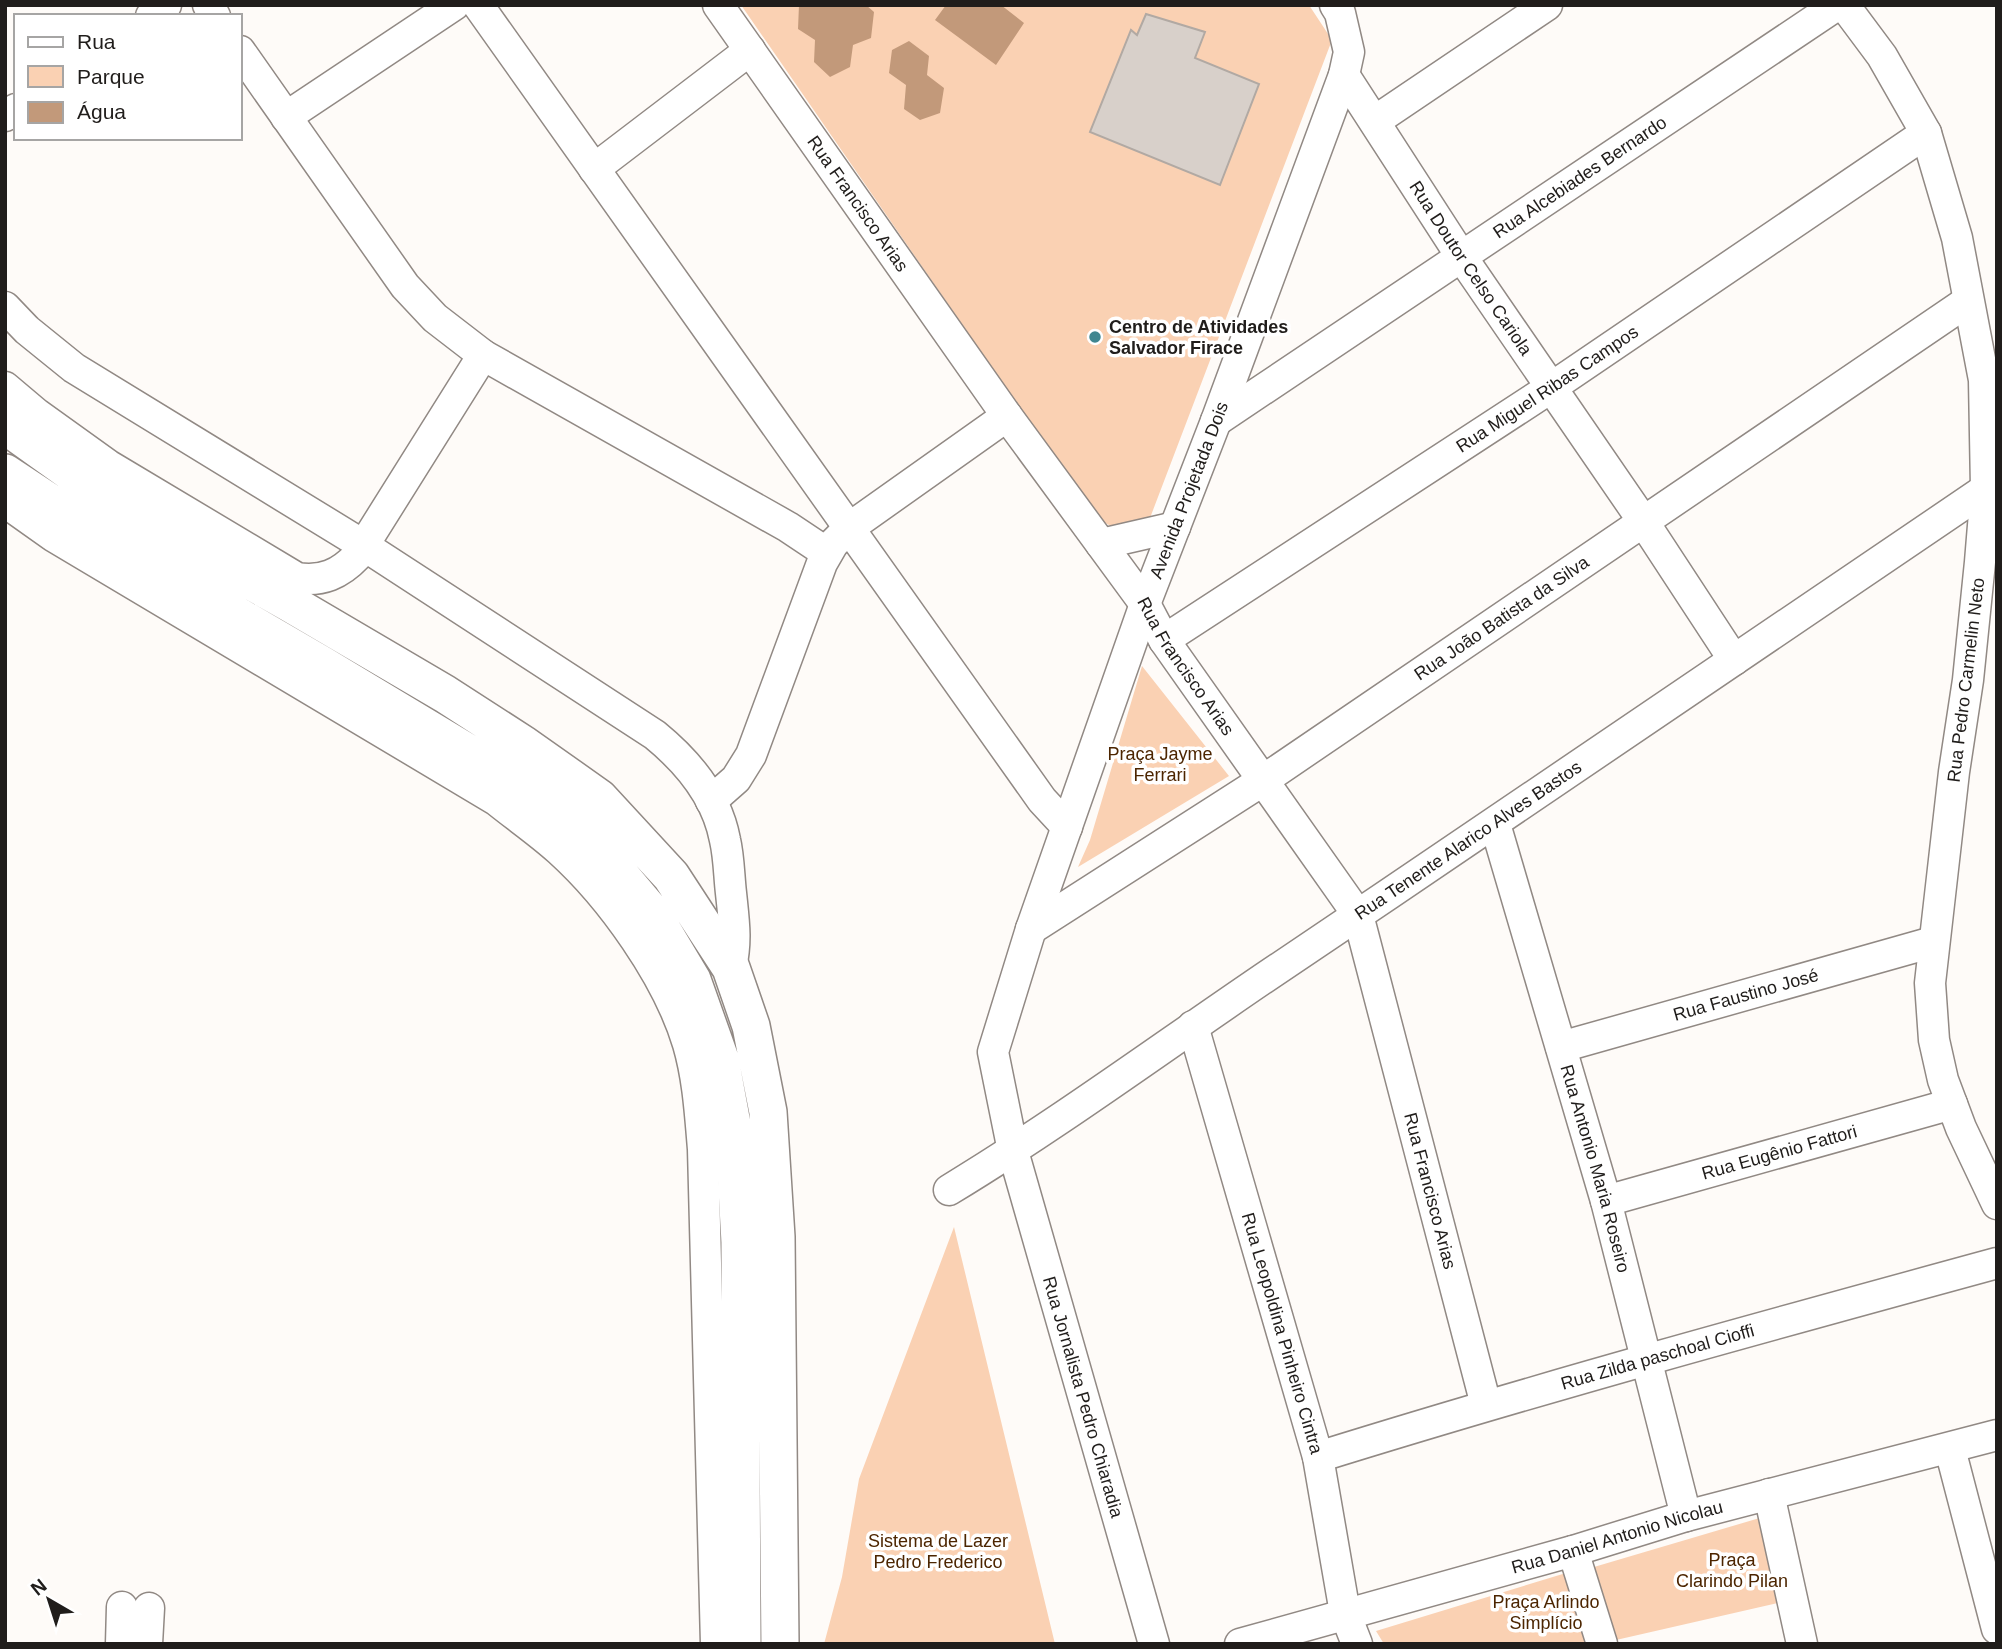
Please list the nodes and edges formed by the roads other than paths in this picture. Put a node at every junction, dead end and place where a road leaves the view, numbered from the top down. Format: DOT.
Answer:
graph roads {
  1 [pos="454,5"];
  2 [pos="478,5"];
  3 [pos="718,5"];
  4 [pos="1335,5"];
  5 [pos="1547,5"];
  6 [pos="1838,5"];
  7 [pos="1844,5"];
  8 [pos="750,50"];
  9 [pos="242,54"];
  10 [pos="1344,75"];
  11 [pos="286,117"];
  12 [pos="1375,121"];
  13 [pos="1926,133"];
  14 [pos="594,169"];
  15 [pos="1461,256"];
  16 [pos="1968,301"];
  17 [pos="5,307"];
  18 [pos="483,355"];
  19 [pos="5,387"];
  20 [pos="1552,387"];
  21 [pos="1007,416"];
  22 [pos="1216,421"];
  23 [pos="5,425"];
  24 [pos="47,455"];
  25 [pos="107,465"];
  26 [pos="5,473"];
  27 [pos="1986,489"];
  28 [pos="5,502"];
  29 [pos="1643,521"];
  30 [pos="1175,527"];
  31 [pos="849,528"];
  32 [pos="232,539"];
  33 [pos="1101,544"];
  34 [pos="363,545"];
  35 [pos="827,553"];
  36 [pos="290,603"];
  37 [pos="1145,604"];
  38 [pos="1164,640"];
  39 [pos="1734,660"];
  40 [pos="1262,781"];
  41 [pos="711,801"];
  42 [pos="1495,824"];
  43 [pos="1067,827"];
  44 [pos="1358,915"];
  45 [pos="1031,929"];
  46 [pos="1933,942"];
  47 [pos="731,968"];
  48 [pos="1193,1026"];
  49 [pos="1561,1047"];
  50 [pos="1952,1104"];
  51 [pos="1013,1151"];
  52 [pos="949,1190"];
  53 [pos="1606,1201"];
  54 [pos="1997,1204"];
  55 [pos="1997,1263"];
  56 [pos="1646,1359"];
  57 [pos="1486,1405"];
  58 [pos="1997,1435"];
  59 [pos="1950,1449"];
  60 [pos="1318,1457"];
  61 [pos="1769,1494"];
  62 [pos="1686,1516"];
  63 [pos="1573,1551"];
  64 [pos="1345,1613"];
  65 [pos="1997,1629"];
  66 [pos="121,1644"];
  67 [pos="148,1644"];
  68 [pos="716,1644"];
  69 [pos="742,1644"];
  70 [pos="780,1644"];
  71 [pos="1154,1644"];
  72 [pos="1240,1644"];
  73 [pos="1357,1644"];
  74 [pos="1602,1644"];
  75 [pos="1802,1644"];
  1 -- 11 [label="street"];
  2 -- 14 [label="street"];
  3 -- 8 [label="street, Rua Francisco Arias"];
  4 -- 10 [label="street"];
  5 -- 12 [label="street"];
  6 -- 15 [label="street, Rua Alcebiades Bernardo"];
  7 -- 13 [label="street, Rua Pedro Carmelin Neto"];
  8 -- 14 [label="street"];
  8 -- 21 [label="street, Rua Francisco Arias"];
  9 -- 11 [label="street"];
  10 -- 12 [label="street, Rua Doutor Celso Cariola"];
  10 -- 22 [label="street, Avenida Projetada Dois"];
  11 -- 18 [label="street"];
  12 -- 15 [label="street, Rua Doutor Celso Cariola"];
  13 -- 16 [label="street, Rua Pedro Carmelin Neto"];
  13 -- 20 [label="street, Rua Miguel Ribas Campos"];
  14 -- 31 [label="street"];
  15 -- 20 [label="street, Rua Doutor Celso Cariola"];
  15 -- 22 [label="street, Rua Alcebiades Bernardo"];
  16 -- 27 [label="street, Rua Pedro Carmelin Neto"];
  16 -- 29 [label="street, Rua João Batista da Silva"];
  17 -- 34 [label="street"];
  18 -- 34 [label="street"];
  18 -- 35 [label="street"];
  19 -- 25 [label="street"];
  20 -- 29 [label="street, Rua Doutor Celso Cariola"];
  20 -- 38 [label="street, Rua Miguel Ribas Campos"];
  21 -- 31 [label="street"];
  21 -- 33 [label="street, Rua Francisco Arias"];
  22 -- 30 [label="street, Avenida Projetada Dois"];
  23 -- 24 [label="main road"];
  24 -- 25 [label="street"];
  24 -- 36 [label="main road"];
  25 -- 32 [label="street"];
  26 -- 69 [label="main road"];
  27 -- 39 [label="street, Rua Tenente Alarico Alves Bastos"];
  27 -- 46 [label="street, Rua Pedro Carmelin Neto"];
  28 -- 68 [label="street"];
  29 -- 39 [label="street, Rua Doutor Celso Cariola"];
  29 -- 40 [label="street, Rua João Batista da Silva"];
  30 -- 33 [label="street"];
  30 -- 37 [label="street, Avenida Projetada Dois"];
  31 -- 35 [label="street"];
  31 -- 43 [label="street"];
  32 -- 34 [label="street"];
  32 -- 36 [label="street"];
  33 -- 37 [label="street, Rua Francisco Arias"];
  34 -- 41 [label="street"];
  35 -- 41 [label="street"];
  36 -- 47 [label="main road"];
  37 -- 38 [label="street, Rua Francisco Arias"];
  37 -- 43 [label="street, Avenida Projetada Dois"];
  38 -- 40 [label="street, Rua Francisco Arias"];
  39 -- 42 [label="street, Rua Tenente Alarico Alves Bastos"];
  40 -- 44 [label="street, Rua Francisco Arias"];
  40 -- 45 [label="street, Rua João Batista da Silva"];
  41 -- 47 [label="street"];
  42 -- 44 [label="street, Rua Tenente Alarico Alves Bastos"];
  42 -- 49 [label="street, Rua Antonio Maria Roseiro"];
  43 -- 45 [label="street, Avenida Projetada Dois"];
  44 -- 48 [label="street, Rua Tenente Alarico Alves Bastos"];
  44 -- 57 [label="street, Rua Francisco Arias"];
  45 -- 51 [label="street, Avenida Projetada Dois"];
  46 -- 49 [label="street, Rua Faustino José"];
  46 -- 50 [label="street, Rua Pedro Carmelin Neto"];
  47 -- 70 [label="main road"];
  48 -- 51 [label="street, Rua Tenente Alarico Alves Bastos"];
  48 -- 60 [label="street, Rua Leopoldina Pinheiro Cintra"];
  49 -- 53 [label="street, Rua Antonio Maria Roseiro"];
  50 -- 53 [label="street, Rua Eugênio Fattori"];
  50 -- 54 [label="street, Rua Pedro Carmelin Neto"];
  51 -- 52 [label="street, Rua Tenente Alarico Alves Bastos"];
  51 -- 71 [label="street, Rua Jornalista Pedro Chiaradia"];
  53 -- 56 [label="street, Rua Antonio Maria Roseiro"];
  55 -- 56 [label="street, Rua Zilda paschoal Cioffi"];
  56 -- 57 [label="street, Rua Zilda paschoal Cioffi"];
  56 -- 62 [label="street, Rua Antonio Maria Roseiro"];
  57 -- 60 [label="street, Rua Zilda paschoal Cioffi"];
  58 -- 59 [label="street, Rua Daniel Antonio Nicolau"];
  59 -- 61 [label="street, Rua Daniel Antonio Nicolau"];
  59 -- 65 [label="street"];
  60 -- 64 [label="street, Rua Leopoldina Pinheiro Cintra"];
  61 -- 62 [label="street, Rua Daniel Antonio Nicolau"];
  61 -- 75 [label="street"];
  62 -- 63 [label="street, Rua Daniel Antonio Nicolau"];
  63 -- 64 [label="street, Rua Daniel Antonio Nicolau"];
  63 -- 74 [label="street"];
  64 -- 72 [label="street, Rua Daniel Antonio Nicolau"];
  64 -- 73 [label="street, Rua Leopoldina Pinheiro Cintra"];
  66 -- 67 [label="street"];
}
